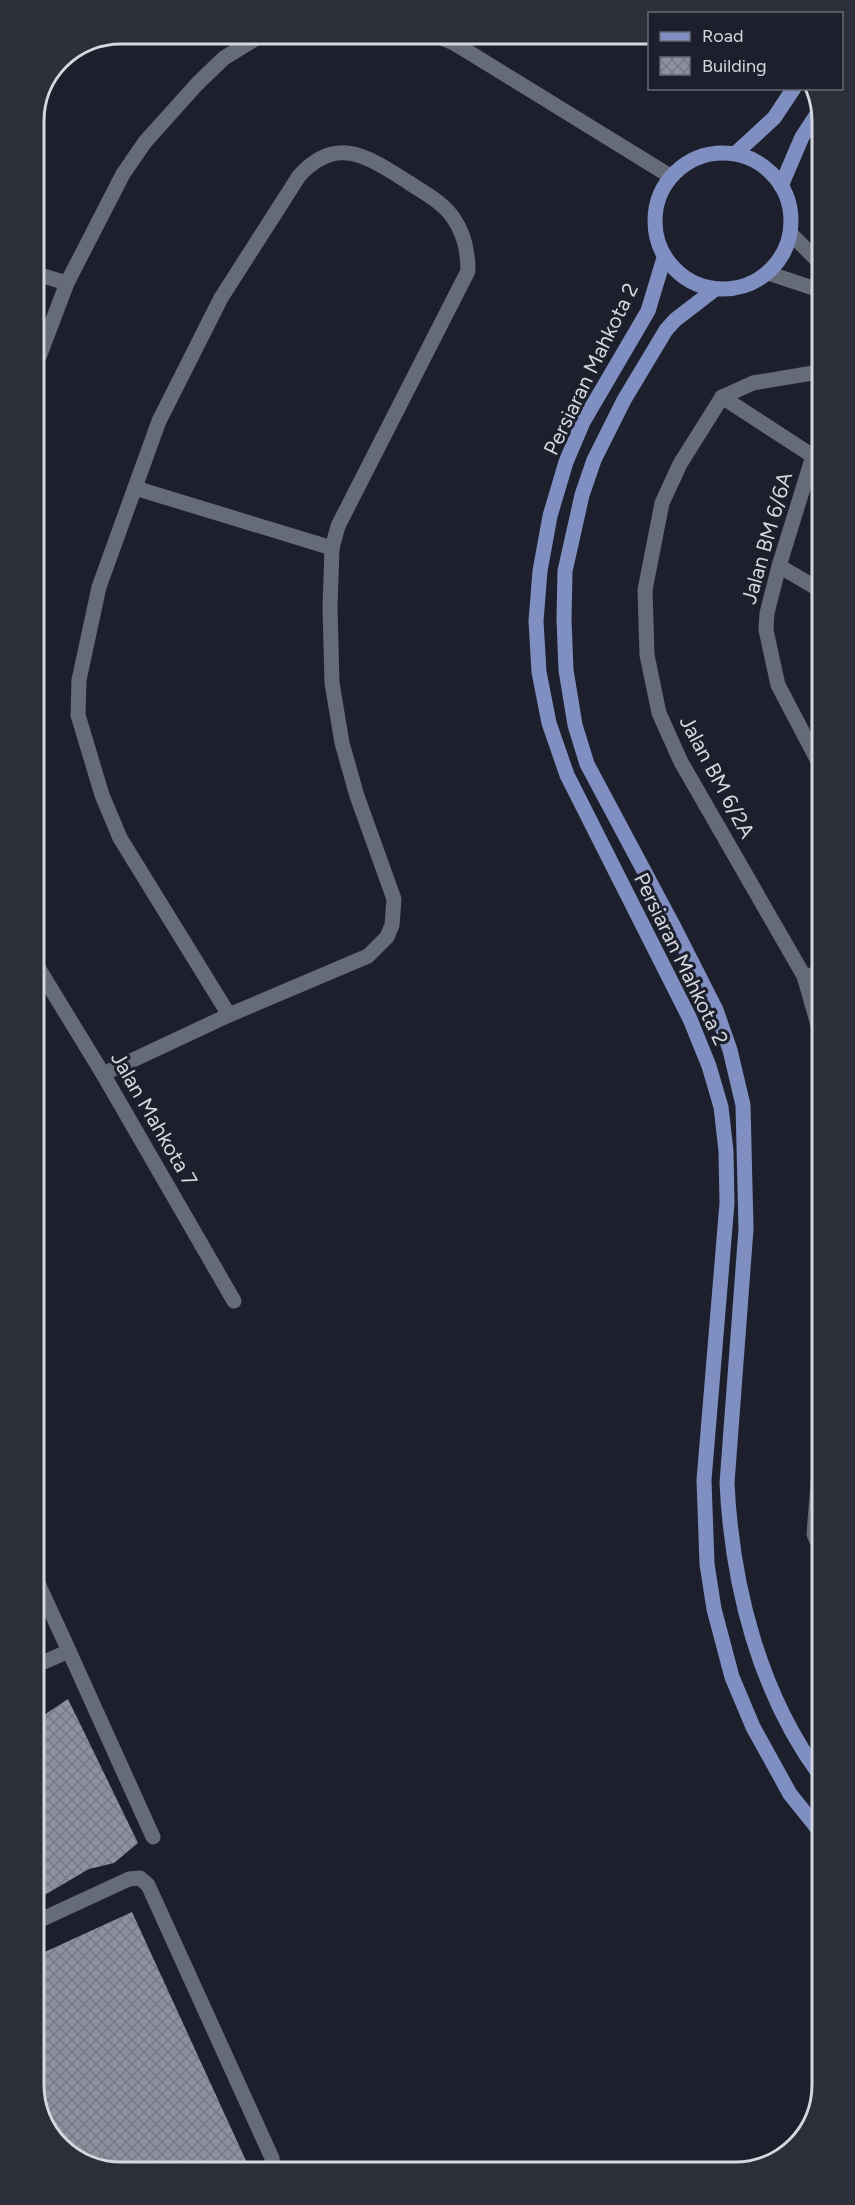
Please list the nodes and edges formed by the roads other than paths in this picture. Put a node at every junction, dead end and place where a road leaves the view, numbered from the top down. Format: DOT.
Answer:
graph roads {
  1 [pos="248,43"];
  2 [pos="455,44"];
  3 [pos="793,90"];
  4 [pos="812,122"];
  5 [pos="736,153"];
  6 [pos="670,176"];
  7 [pos="781,186"];
  8 [pos="790,233"];
  9 [pos="812,255"];
  10 [pos="664,258"];
  11 [pos="768,273"];
  12 [pos="44,276"];
  13 [pos="66,283"];
  14 [pos="812,288"];
  15 [pos="714,290"];
  16 [pos="44,343"];
  17 [pos="812,373"];
  18 [pos="722,397"];
  19 [pos="812,455"];
  20 [pos="812,470"];
  21 [pos="135,488"];
  22 [pos="332,548"];
  23 [pos="779,566"];
  24 [pos="812,585"];
  25 [pos="812,750"];
  26 [pos="812,975"];
  27 [pos="804,976"];
  28 [pos="44,977"];
  29 [pos="812,1004"];
  30 [pos="229,1015"];
  31 [pos="103,1074"];
  32 [pos="234,1301"];
  33 [pos="704,1480"];
  34 [pos="727,1482"];
  35 [pos="43,1595"];
  36 [pos="69,1651"];
  37 [pos="43,1662"];
  38 [pos="812,1764"];
  39 [pos="812,1822"];
  40 [pos="153,1837"];
  41 [pos="43,1919"];
  42 [pos="272,2161"];
  1 -- 13 [label="street"];
  2 -- 6 [label="street"];
  3 -- 5 [label="main road"];
  4 -- 7 [label="main road"];
  5 -- 6 [label="main road"];
  5 -- 7 [label="main road"];
  6 -- 10 [label="main road"];
  7 -- 8 [label="main road"];
  8 -- 9 [label="street"];
  8 -- 11 [label="main road"];
  10 -- 15 [label="main road"];
  10 -- 33 [label="main road, Persiaran Mahkota 2"];
  11 -- 14 [label="street"];
  11 -- 15 [label="main road"];
  12 -- 13 [label="street"];
  13 -- 16 [label="street"];
  15 -- 34 [label="main road, Persiaran Mahkota 2"];
  17 -- 18 [label="street"];
  18 -- 19 [label="street"];
  18 -- 27 [label="street, Jalan BM 6/2A"];
  20 -- 23 [label="street, Jalan BM 6/6A"];
  21 -- 22 [label="street"];
  21 -- 22 [label="street"];
  21 -- 30 [label="street"];
  22 -- 30 [label="street"];
  23 -- 24 [label="street"];
  23 -- 25 [label="street, Jalan BM 6/6A"];
  26 -- 27 [label="street"];
  27 -- 29 [label="street, Jalan BM 6/2A"];
  28 -- 31 [label="street, Jalan Mahkota 7"];
  30 -- 31 [label="street"];
  31 -- 32 [label="street, Jalan Mahkota 7"];
  33 -- 34 [label="main road"];
  33 -- 39 [label="main road, Persiaran Mahkota 2"];
  34 -- 38 [label="main road, Persiaran Mahkota 2"];
  35 -- 36 [label="street"];
  36 -- 37 [label="street"];
  36 -- 40 [label="street"];
  41 -- 42 [label="street"];
}
